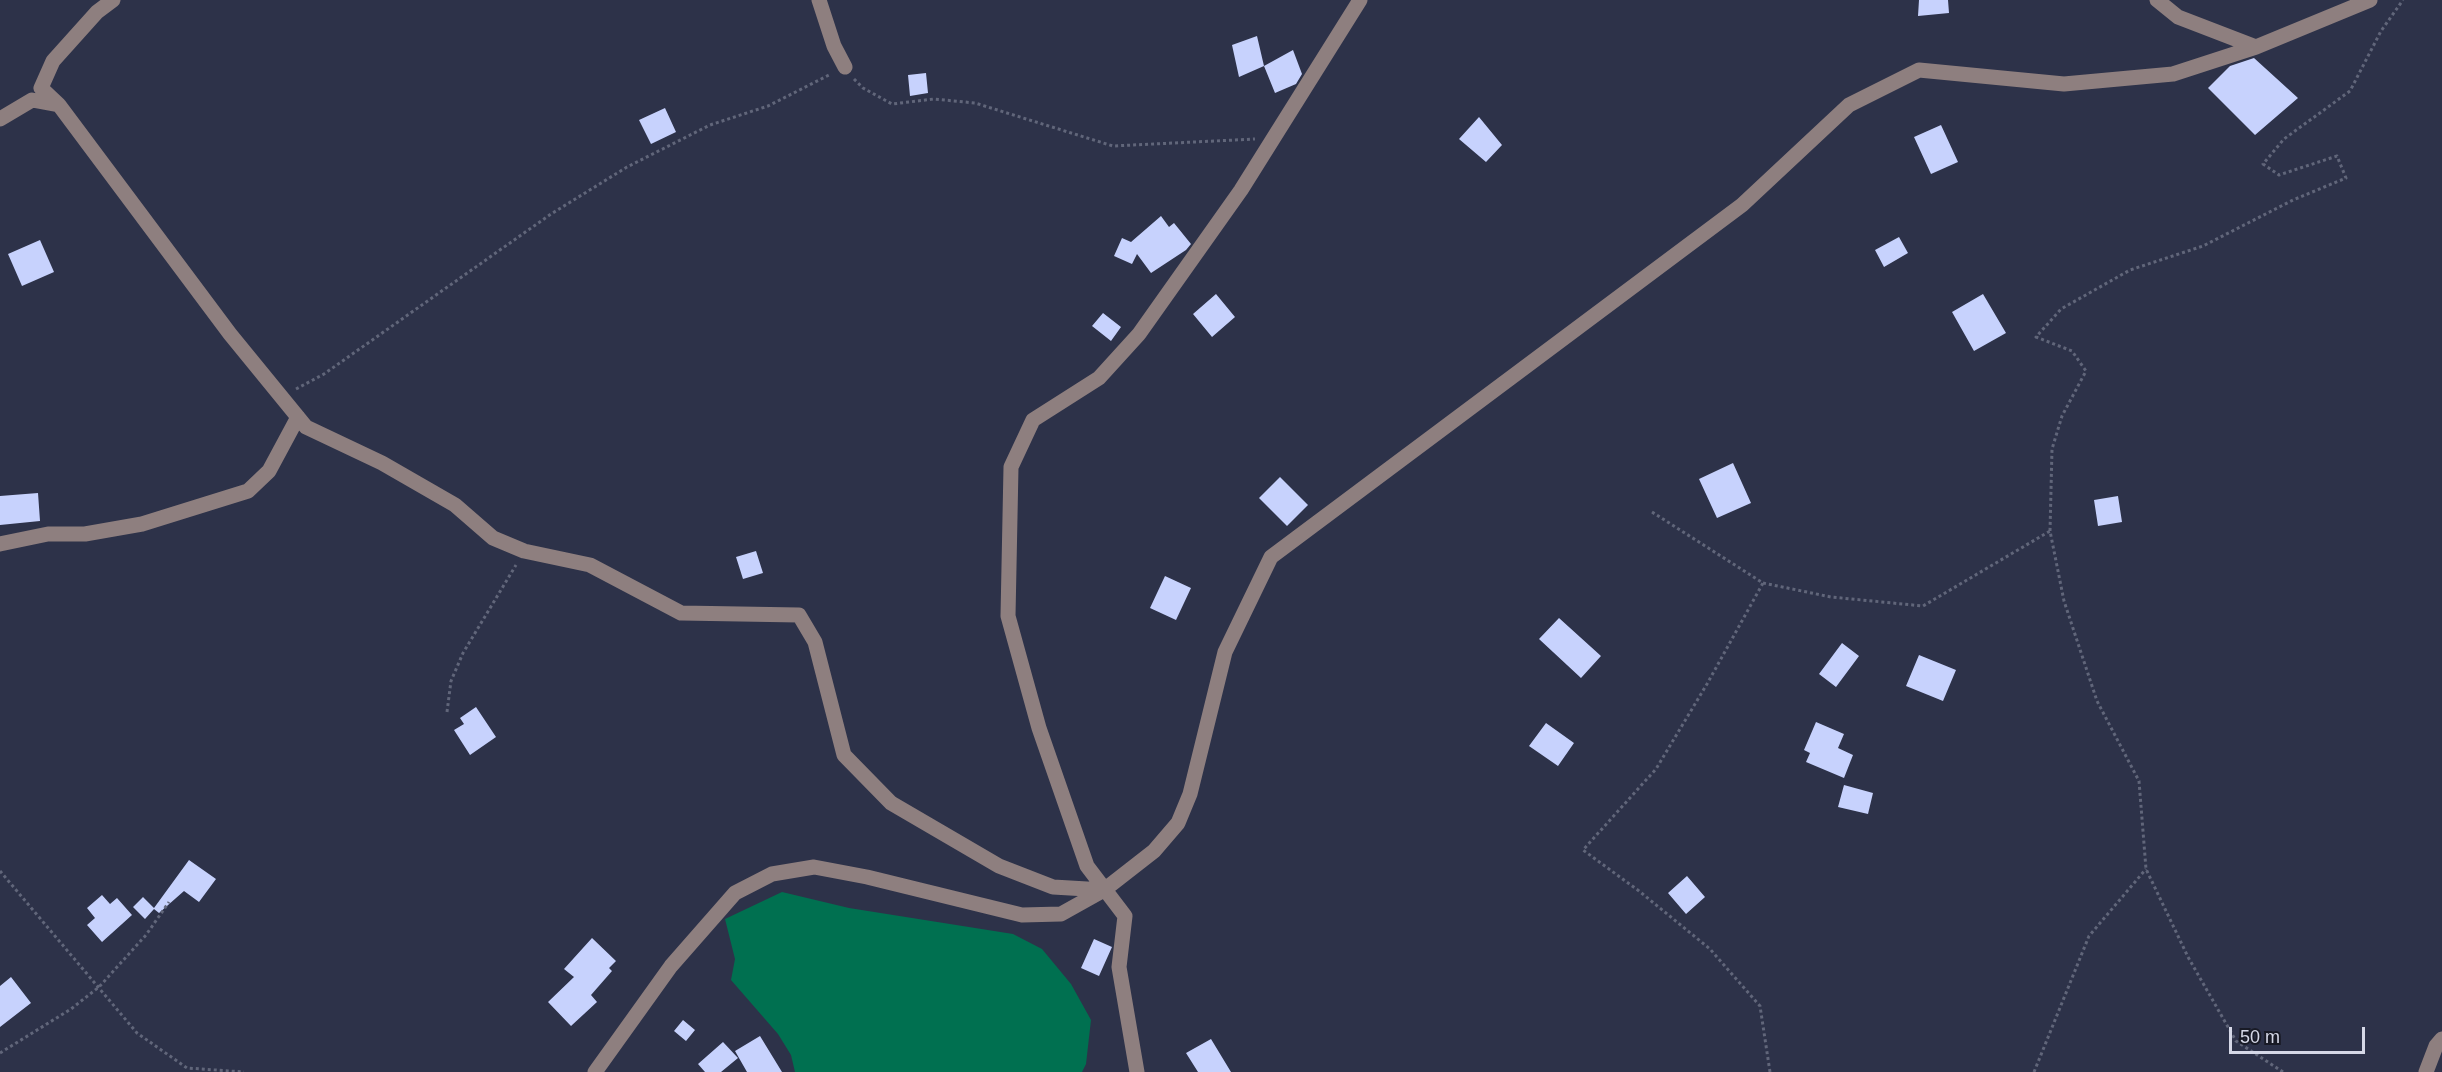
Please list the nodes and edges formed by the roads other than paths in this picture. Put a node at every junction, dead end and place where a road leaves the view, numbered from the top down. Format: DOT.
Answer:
graph roads {
  1 [pos="113,0"];
  2 [pos="819,0"];
  3 [pos="1360,0"];
  4 [pos="2157,0"];
  5 [pos="2370,0"];
  6 [pos="2256,47"];
  7 [pos="844,67"];
  8 [pos="59,105"];
  9 [pos="0,119"];
  10 [pos="298,417"];
  11 [pos="0,544"];
  12 [pos="1104,890"];
  13 [pos="2442,1039"];
  14 [pos="596,1072"];
  15 [pos="1137,1072"];
  16 [pos="2426,1072"];
  1 -- 8 [label="street"];
  2 -- 7 [label="street"];
  3 -- 12 [label="street"];
  4 -- 6 [label="street"];
  5 -- 6 [label="street"];
  6 -- 12 [label="street"];
  8 -- 9 [label="street"];
  8 -- 10 [label="street"];
  10 -- 11 [label="street"];
  10 -- 12 [label="street"];
  12 -- 14 [label="street"];
  12 -- 15 [label="street"];
  13 -- 16 [label="street"];
}
